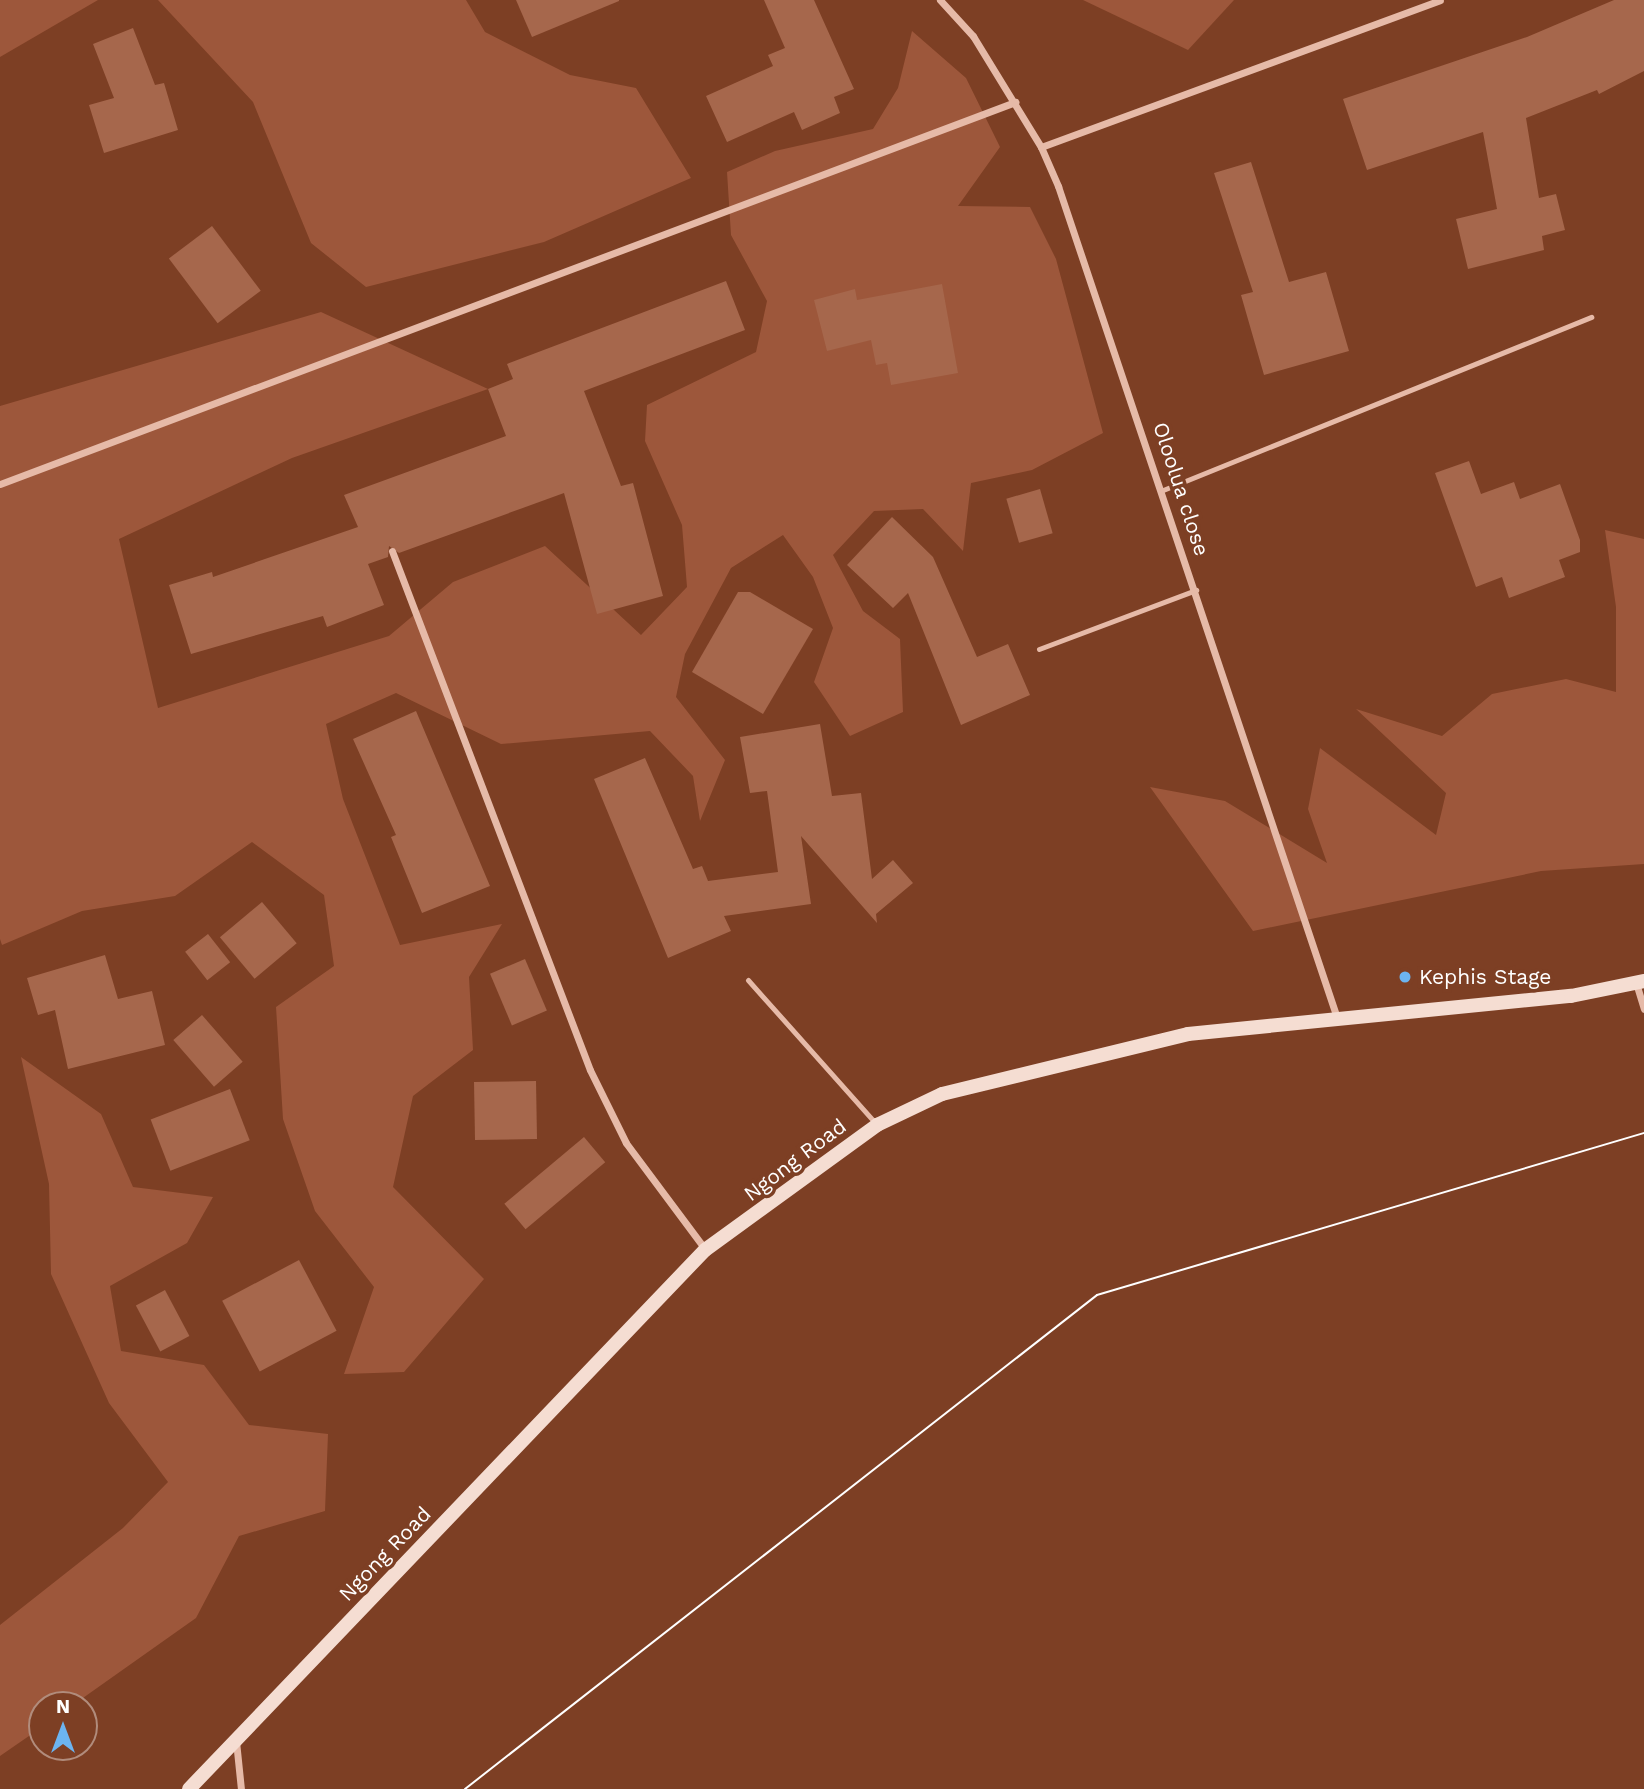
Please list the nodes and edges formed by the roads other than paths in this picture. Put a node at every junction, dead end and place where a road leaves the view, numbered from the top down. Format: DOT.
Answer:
graph roads {
  1 [pos="940,0"];
  2 [pos="1440,0"];
  3 [pos="1015,102"];
  4 [pos="1041,147"];
  5 [pos="1591,317"];
  6 [pos="0,484"];
  7 [pos="1163,490"];
  8 [pos="392,551"];
  9 [pos="1196,590"];
  10 [pos="1039,649"];
  11 [pos="748,980"];
  12 [pos="1640,982"];
  13 [pos="1644,1009"];
  14 [pos="1336,1015"];
  15 [pos="877,1125"];
  16 [pos="705,1250"];
  17 [pos="236,1740"];
  18 [pos="189,1789"];
  19 [pos="241,1789"];
  1 -- 3 [label="street, Oloolua close"];
  2 -- 4 [label="street"];
  3 -- 4 [label="street, Oloolua close"];
  3 -- 6 [label="street"];
  4 -- 7 [label="street, Oloolua close"];
  5 -- 7 [label="lane"];
  7 -- 9 [label="street, Oloolua close"];
  8 -- 16 [label="street"];
  9 -- 10 [label="lane"];
  9 -- 14 [label="street, Oloolua close"];
  11 -- 15 [label="lane"];
  12 -- 13 [label="street"];
  12 -- 14 [label="main road, Ngong Road"];
  14 -- 15 [label="main road, Ngong Road"];
  15 -- 16 [label="main road, Ngong Road"];
  16 -- 17 [label="main road, Ngong Road"];
  17 -- 18 [label="main road, Ngong Road"];
  17 -- 19 [label="street"];
}
